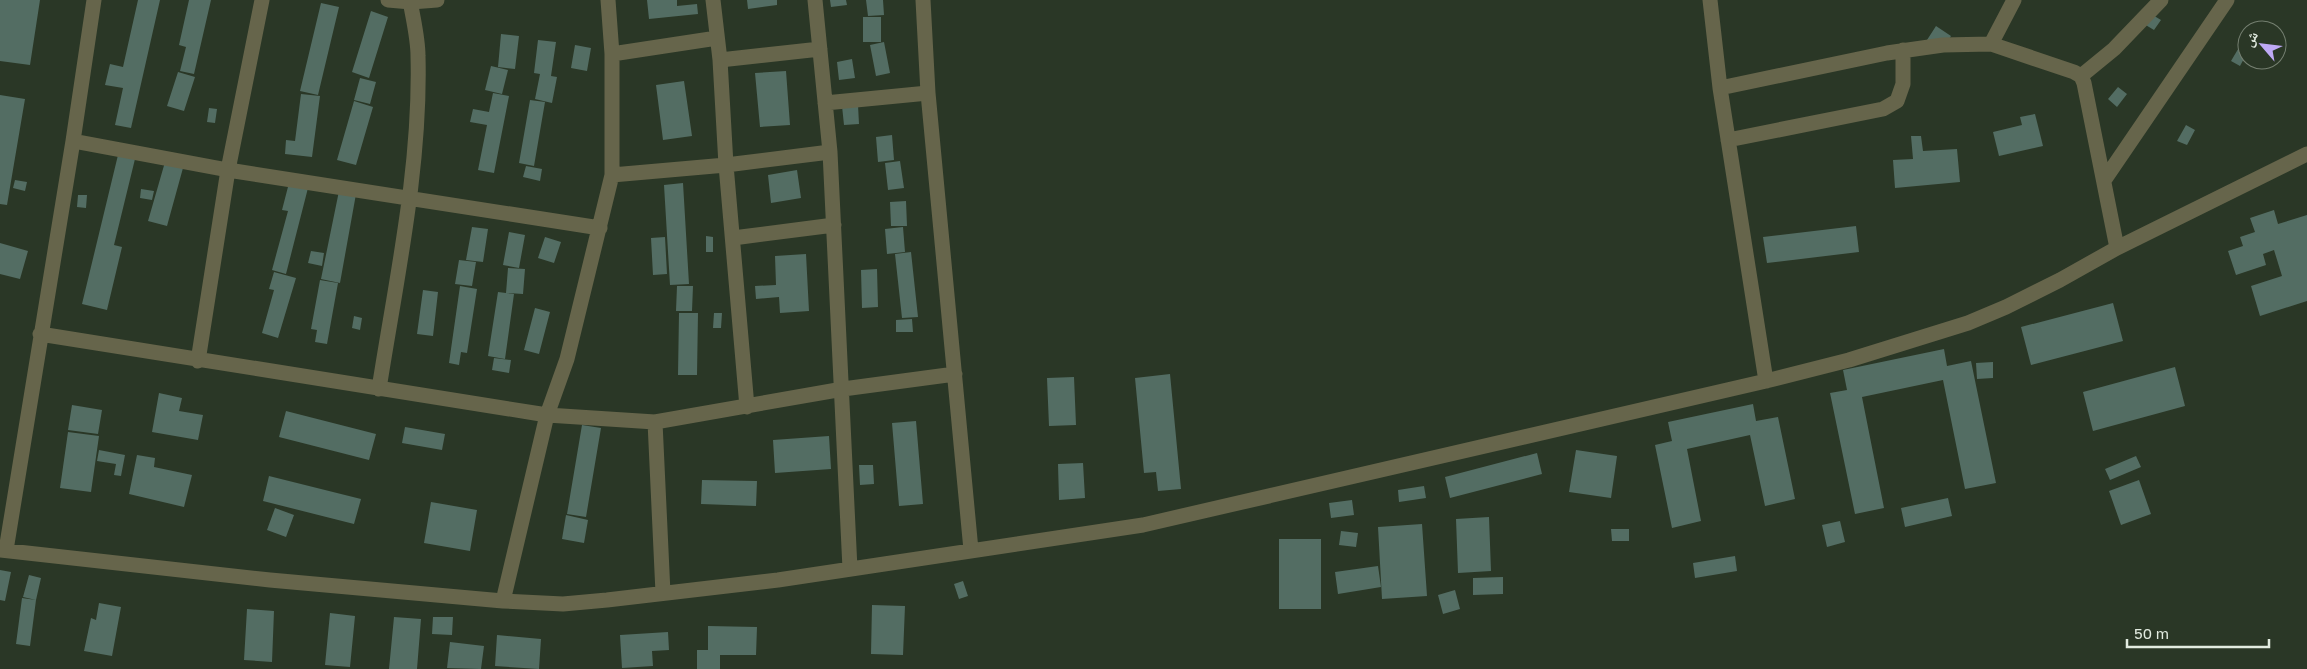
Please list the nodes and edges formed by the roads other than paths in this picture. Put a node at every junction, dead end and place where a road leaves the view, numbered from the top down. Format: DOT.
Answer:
graph roads {
  1 [pos="94,0"];
  2 [pos="262,0"];
  3 [pos="388,0"];
  4 [pos="437,0"];
  5 [pos="608,0"];
  6 [pos="712,0"];
  7 [pos="815,0"];
  8 [pos="923,0"];
  9 [pos="1710,0"];
  10 [pos="2014,0"];
  11 [pos="2161,0"];
  12 [pos="2227,0"];
  13 [pos="410,1"];
  14 [pos="717,38"];
  15 [pos="1991,44"];
  16 [pos="820,49"];
  17 [pos="1902,50"];
  18 [pos="612,54"];
  19 [pos="720,60"];
  20 [pos="2082,76"];
  21 [pos="1720,88"];
  22 [pos="928,93"];
  23 [pos="825,103"];
  24 [pos="1728,140"];
  25 [pos="73,142"];
  26 [pos="830,152"];
  27 [pos="2307,154"];
  28 [pos="726,165"];
  29 [pos="228,170"];
  30 [pos="612,175"];
  31 [pos="2105,179"];
  32 [pos="409,197"];
  33 [pos="834,225"];
  34 [pos="600,228"];
  35 [pos="733,238"];
  36 [pos="2117,248"];
  37 [pos="40,334"];
  38 [pos="198,361"];
  39 [pos="955,374"];
  40 [pos="1766,381"];
  41 [pos="379,389"];
  42 [pos="843,389"];
  43 [pos="747,407"];
  44 [pos="547,415"];
  45 [pos="655,422"];
  46 [pos="3,550"];
  47 [pos="971,550"];
  48 [pos="850,569"];
  49 [pos="663,593"];
  50 [pos="503,601"];
  1 -- 25 [label="street"];
  2 -- 29 [label="street"];
  3 -- 13 [label="street"];
  4 -- 13 [label="street"];
  5 -- 18 [label="street"];
  6 -- 14 [label="street"];
  7 -- 16 [label="street"];
  8 -- 22 [label="street"];
  9 -- 21 [label="street"];
  10 -- 15 [label="street"];
  11 -- 20 [label="street"];
  12 -- 31 [label="street"];
  13 -- 32 [label="street"];
  14 -- 18 [label="street"];
  14 -- 19 [label="street"];
  15 -- 17 [label="street"];
  15 -- 20 [label="street"];
  16 -- 19 [label="street"];
  16 -- 23 [label="street"];
  17 -- 21 [label="street"];
  17 -- 24 [label="street"];
  18 -- 30 [label="street"];
  19 -- 28 [label="street"];
  20 -- 31 [label="street"];
  21 -- 24 [label="street"];
  22 -- 23 [label="street"];
  22 -- 39 [label="street"];
  23 -- 26 [label="street"];
  24 -- 40 [label="street"];
  25 -- 29 [label="street"];
  25 -- 37 [label="street"];
  26 -- 28 [label="street"];
  26 -- 33 [label="street"];
  27 -- 36 [label="street"];
  28 -- 30 [label="street"];
  28 -- 35 [label="street"];
  29 -- 32 [label="street"];
  29 -- 38 [label="street"];
  30 -- 34 [label="street"];
  31 -- 36 [label="street"];
  32 -- 34 [label="street"];
  32 -- 41 [label="street"];
  33 -- 35 [label="street"];
  33 -- 42 [label="street"];
  34 -- 44 [label="street"];
  35 -- 43 [label="street"];
  36 -- 40 [label="street"];
  37 -- 38 [label="street"];
  37 -- 46 [label="street"];
  38 -- 41 [label="street"];
  39 -- 42 [label="street"];
  39 -- 47 [label="street"];
  40 -- 47 [label="street"];
  41 -- 44 [label="street"];
  42 -- 43 [label="street"];
  42 -- 48 [label="street"];
  43 -- 45 [label="street"];
  44 -- 45 [label="street"];
  44 -- 50 [label="street"];
  45 -- 49 [label="street"];
  46 -- 50 [label="street"];
  47 -- 48 [label="street"];
  48 -- 49 [label="street"];
  49 -- 50 [label="street"];
}
